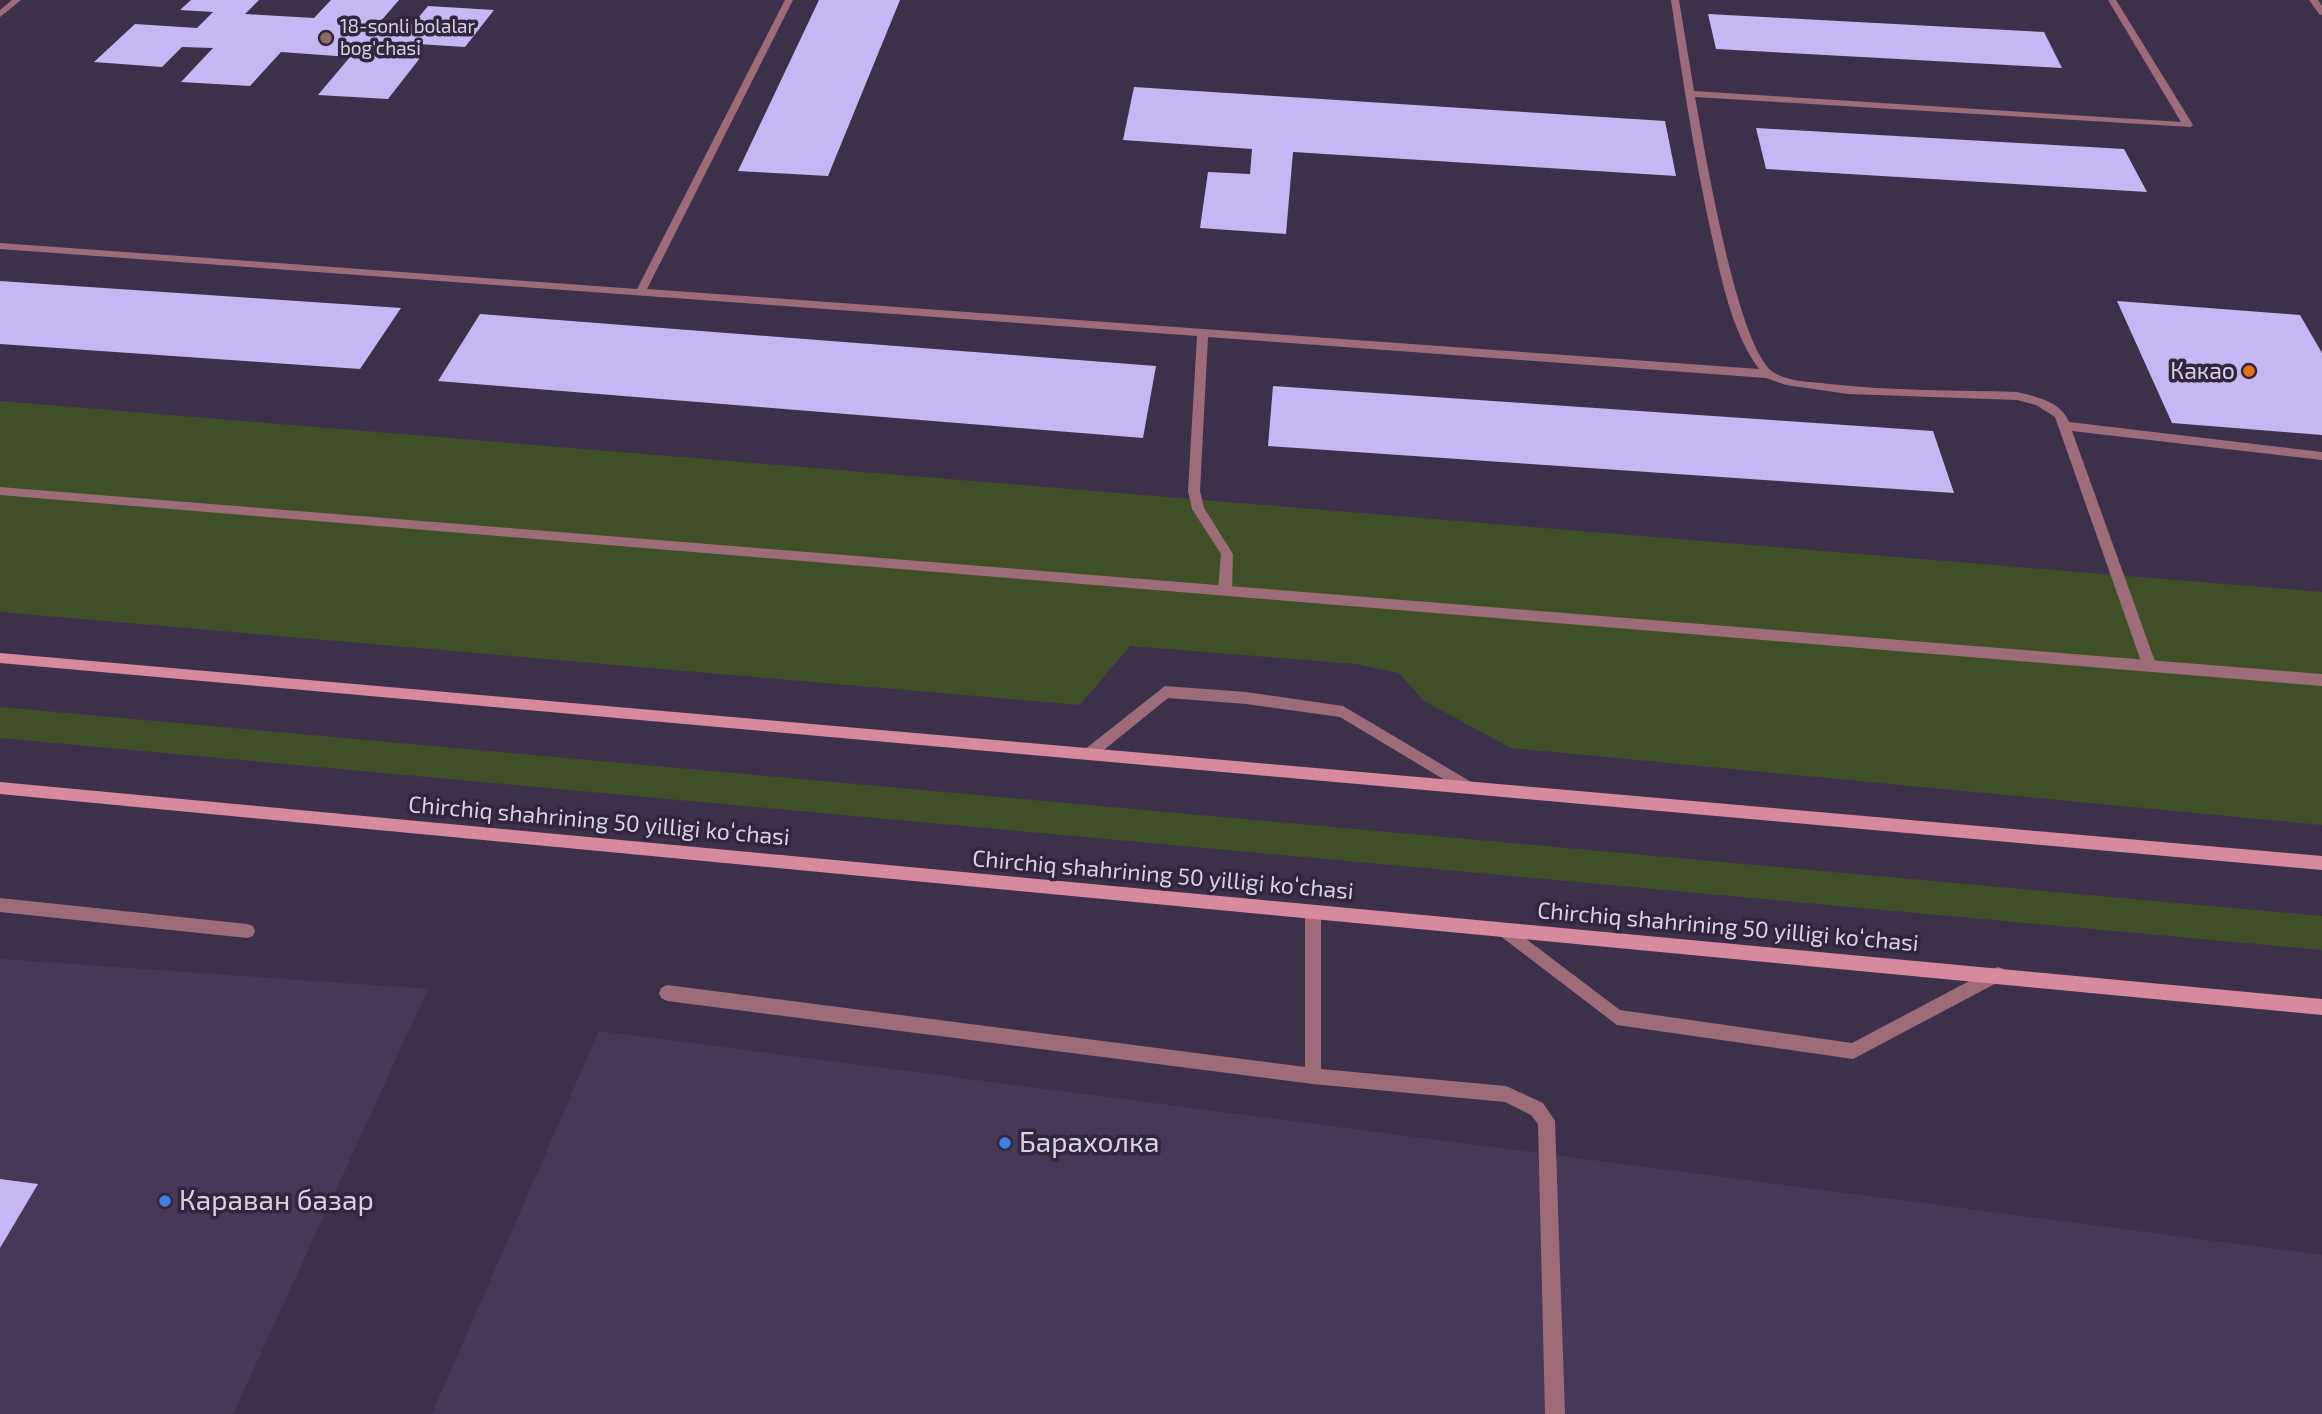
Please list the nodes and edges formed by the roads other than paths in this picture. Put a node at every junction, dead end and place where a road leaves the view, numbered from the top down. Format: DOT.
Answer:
graph roads {
  1 [pos="17,0"];
  2 [pos="789,0"];
  3 [pos="1675,0"];
  4 [pos="2112,0"];
  5 [pos="2313,0"];
  6 [pos="2322,12"];
  7 [pos="0,14"];
  8 [pos="1690,94"];
  9 [pos="0,246"];
  10 [pos="640,293"];
  11 [pos="1203,333"];
  12 [pos="1768,374"];
  13 [pos="2064,426"];
  14 [pos="2322,456"];
  15 [pos="0,491"];
  16 [pos="1226,590"];
  17 [pos="0,658"];
  18 [pos="2150,667"];
  19 [pos="2322,680"];
  20 [pos="1089,754"];
  21 [pos="1468,787"];
  22 [pos="0,788"];
  23 [pos="2322,863"];
  24 [pos="0,905"];
  25 [pos="1313,912"];
  26 [pos="1505,930"];
  27 [pos="247,931"];
  28 [pos="1998,974"];
  29 [pos="667,993"];
  30 [pos="2322,1007"];
  31 [pos="1313,1076"];
  32 [pos="1555,1414"];
  1 -- 7 [label="street"];
  2 -- 10 [label="street"];
  3 -- 8 [label="street"];
  4 -- 8 [label="street"];
  5 -- 6 [label="street"];
  8 -- 12 [label="street"];
  9 -- 10 [label="street"];
  10 -- 11 [label="street"];
  11 -- 12 [label="street"];
  11 -- 16 [label="street"];
  12 -- 13 [label="street"];
  13 -- 14 [label="street"];
  13 -- 18 [label="street"];
  15 -- 16 [label="street"];
  16 -- 18 [label="street"];
  17 -- 20 [label="main road"];
  18 -- 19 [label="street"];
  20 -- 21 [label="main road"];
  20 -- 21 [label="street"];
  21 -- 23 [label="main road"];
  22 -- 25 [label="main road, Chirchiq shahrining 50 yilligi koʻchasi"];
  24 -- 27 [label="street"];
  25 -- 26 [label="main road, Chirchiq shahrining 50 yilligi koʻchasi"];
  25 -- 31 [label="street"];
  26 -- 28 [label="main road, Chirchiq shahrining 50 yilligi koʻchasi"];
  26 -- 28 [label="street"];
  28 -- 30 [label="main road, Chirchiq shahrining 50 yilligi koʻchasi"];
  29 -- 31 [label="street"];
  31 -- 32 [label="street"];
}
